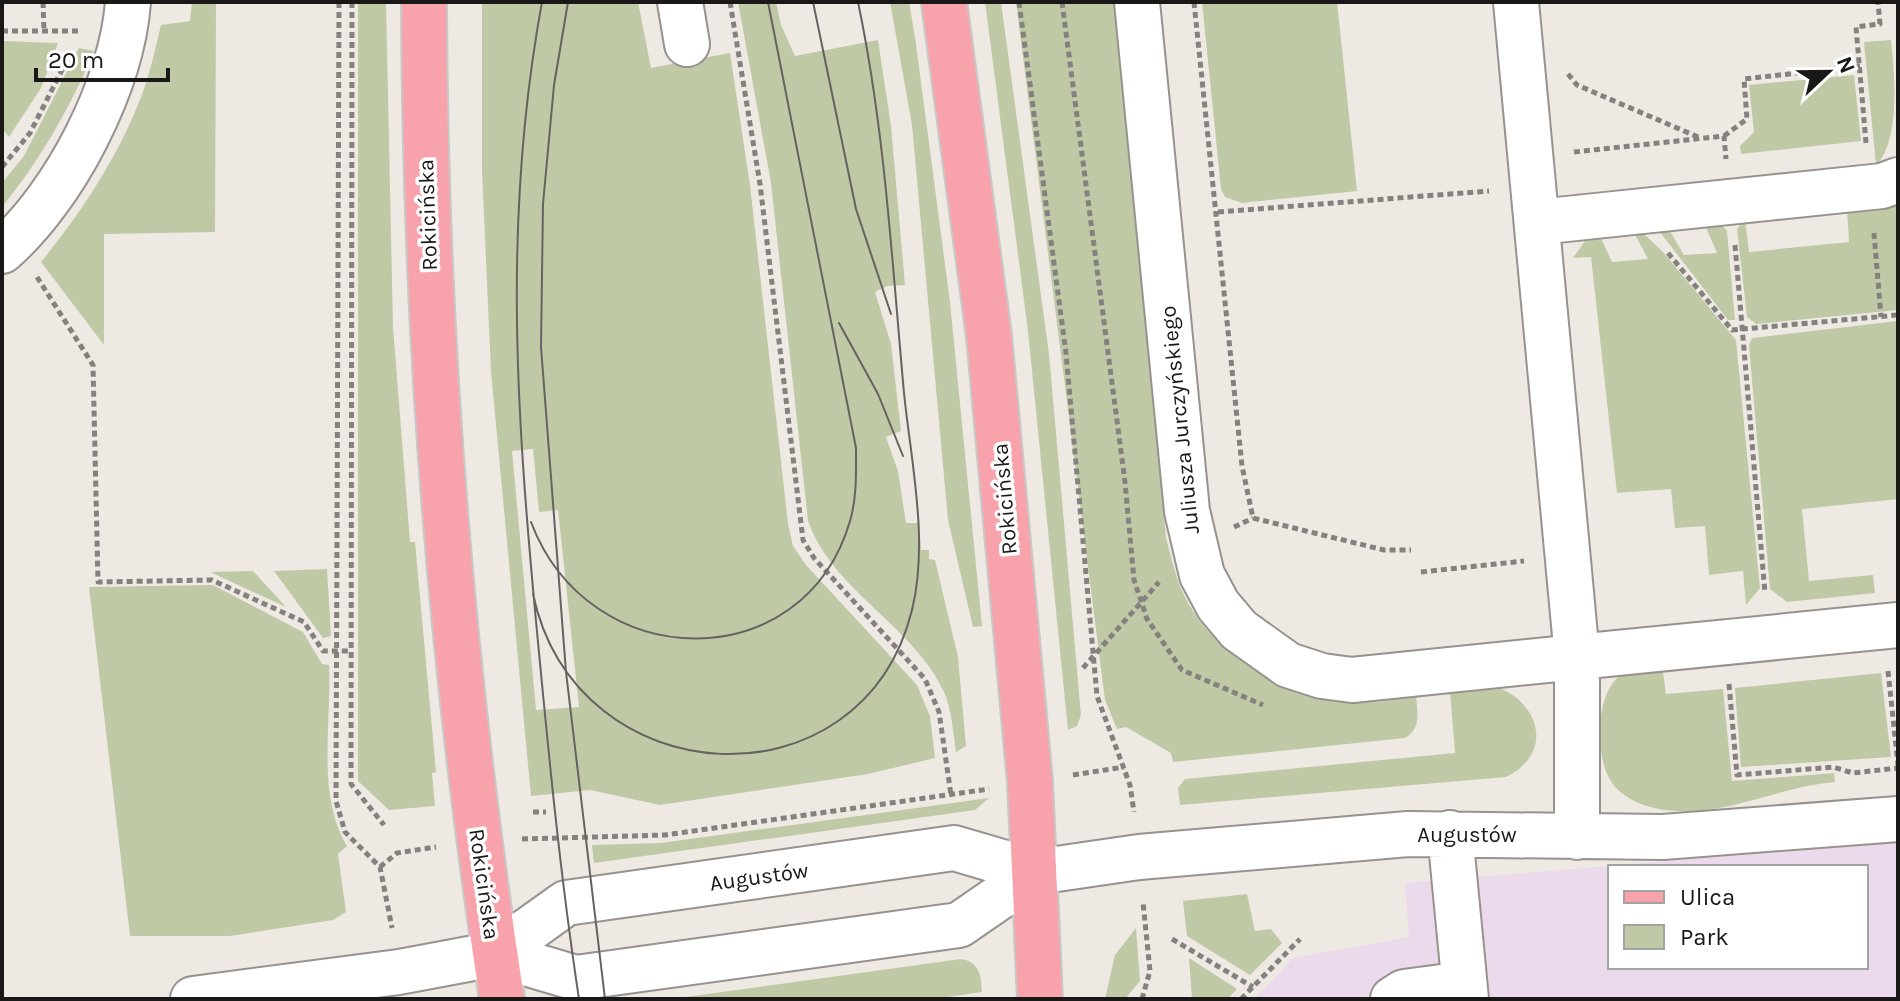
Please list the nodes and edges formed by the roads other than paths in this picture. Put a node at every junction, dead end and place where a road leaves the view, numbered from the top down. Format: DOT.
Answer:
graph roads {
  1 [pos="128,2"];
  2 [pos="424,2"];
  3 [pos="944,2"];
  4 [pos="1137,2"];
  5 [pos="1516,2"];
  6 [pos="1898,180"];
  7 [pos="1538,222"];
  8 [pos="6,247"];
  9 [pos="1891,626"];
  10 [pos="1577,657"];
  11 [pos="1898,819"];
  12 [pos="1450,833"];
  13 [pos="1577,837"];
  14 [pos="1036,872"];
  15 [pos="495,954"];
  16 [pos="1465,991"];
  17 [pos="193,999"];
  18 [pos="502,999"];
  19 [pos="1040,999"];
  20 [pos="1393,999"];
  1 -- 8 [label="street"];
  2 -- 15 [label="main road, Rokicińska"];
  3 -- 14 [label="main road, Rokicińska"];
  4 -- 10 [label="street, Juliusza Jurczyńskiego"];
  5 -- 7 [label="street"];
  6 -- 7 [label="street"];
  7 -- 10 [label="street"];
  9 -- 10 [label="street, Juliusza Jurczyńskiego"];
  10 -- 13 [label="street"];
  11 -- 13 [label="street, Augustów"];
  12 -- 13 [label="street, Augustów"];
  12 -- 14 [label="street, Augustów"];
  12 -- 16 [label="street"];
  14 -- 15 [label="street, Augustów"];
  14 -- 15 [label="street, Augustów"];
  14 -- 19 [label="main road, Rokicińska"];
  15 -- 17 [label="street, Augustów"];
  15 -- 18 [label="main road, Rokicińska"];
  16 -- 20 [label="street"];
}
